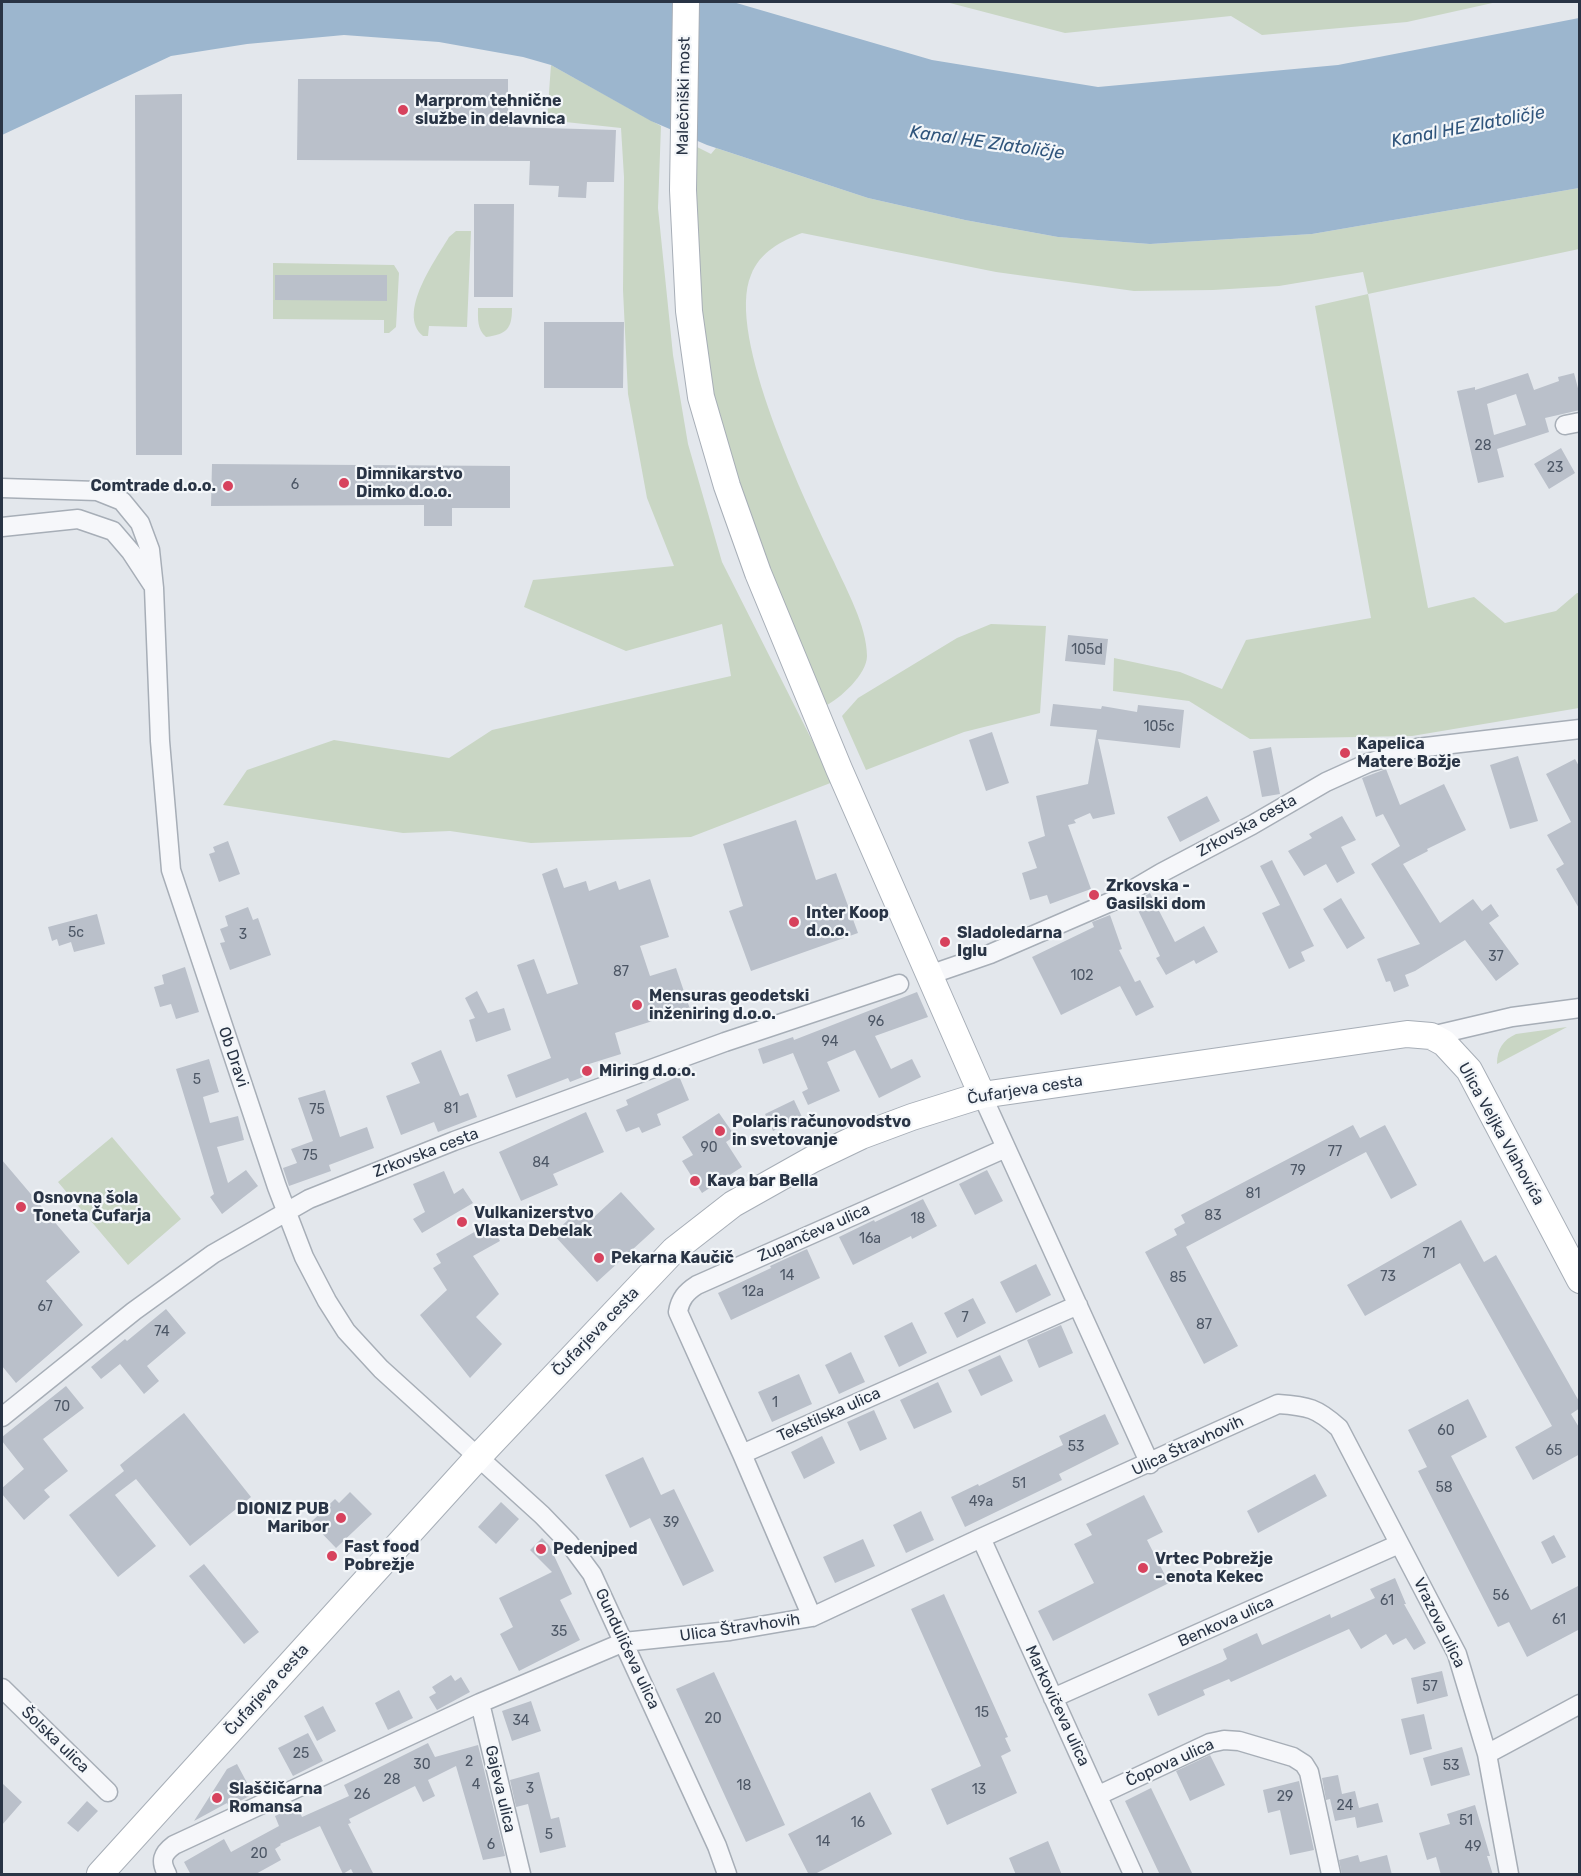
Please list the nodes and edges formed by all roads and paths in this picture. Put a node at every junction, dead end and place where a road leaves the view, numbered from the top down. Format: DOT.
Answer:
graph roads {
  1 [pos="686,2"];
  2 [pos="2,488"];
  3 [pos="2,527"];
  4 [pos="154,588"];
  5 [pos="1580,729"];
  6 [pos="929,975"];
  7 [pos="899,984"];
  8 [pos="1580,1008"];
  9 [pos="1431,1036"];
  10 [pos="982,1095"];
  11 [pos="1006,1148"];
  12 [pos="286,1211"];
  13 [pos="1580,1280"];
  14 [pos="1078,1305"];
  15 [pos="1303,1405"];
  16 [pos="2,1417"];
  17 [pos="742,1454"];
  18 [pos="479,1456"];
  19 [pos="1150,1464"];
  20 [pos="981,1538"];
  21 [pos="1399,1544"];
  22 [pos="812,1617"];
  23 [pos="624,1642"];
  24 [pos="2,1688"];
  25 [pos="1053,1698"];
  26 [pos="480,1703"];
  27 [pos="1580,1704"];
  28 [pos="1488,1754"];
  29 [pos="108,1792"];
  30 [pos="1099,1795"];
  31 [pos="100,1875"];
  32 [pos="167,1875"];
  33 [pos="521,1875"];
  34 [pos="727,1875"];
  35 [pos="1133,1875"];
  36 [pos="1331,1875"];
  37 [pos="1509,1875"];
  1 -- 6 [label="street, Malečniški most"];
  2 -- 4 [label="street, Ob Dravi"];
  3 -- 4 [label="street"];
  4 -- 12 [label="street, Ob Dravi"];
  5 -- 6 [label="street, Zrkovska cesta"];
  6 -- 10 [label="street, Malečniški most"];
  7 -- 12 [label="street, Zrkovska cesta"];
  8 -- 9 [label="street"];
  9 -- 10 [label="street, Čufarjeva cesta"];
  9 -- 13 [label="street, Ulica Veljka Vlahovića"];
  10 -- 11 [label="street"];
  10 -- 18 [label="street, Čufarjeva cesta"];
  11 -- 14 [label="street"];
  11 -- 17 [label="street, Zupančeva ulica"];
  12 -- 16 [label="street, Zrkovska cesta"];
  12 -- 18 [label="street, Ob Dravi"];
  14 -- 17 [label="street, Tekstilska ulica"];
  14 -- 19 [label="street"];
  15 -- 19 [label="street, Ulica Štravhovih"];
  15 -- 21 [label="street, Vrazova ulica"];
  17 -- 22 [label="street"];
  18 -- 23 [label="street, Gunduličeva ulica"];
  18 -- 31 [label="street, Čufarjeva cesta"];
  19 -- 20 [label="street, Ulica Štravhovih"];
  20 -- 22 [label="street, Ulica Štravhovih"];
  20 -- 25 [label="street, Markovičeva ulica"];
  21 -- 25 [label="street, Benkova ulica"];
  21 -- 28 [label="street, Vrazova ulica"];
  22 -- 23 [label="street, Ulica Štravhovih"];
  23 -- 26 [label="street, Ulica Štravhovih"];
  23 -- 34 [label="street, Gunduličeva ulica"];
  24 -- 29 [label="street, Šolska ulica"];
  25 -- 30 [label="street, Markovičeva ulica"];
  26 -- 32 [label="street, Ulica Štravhovih"];
  26 -- 33 [label="street, Gajeva ulica"];
  27 -- 28 [label="street"];
  28 -- 37 [label="street, Vrazova ulica"];
  30 -- 35 [label="street, Markovičeva ulica"];
  30 -- 36 [label="street, Čopova ulica"];
}
